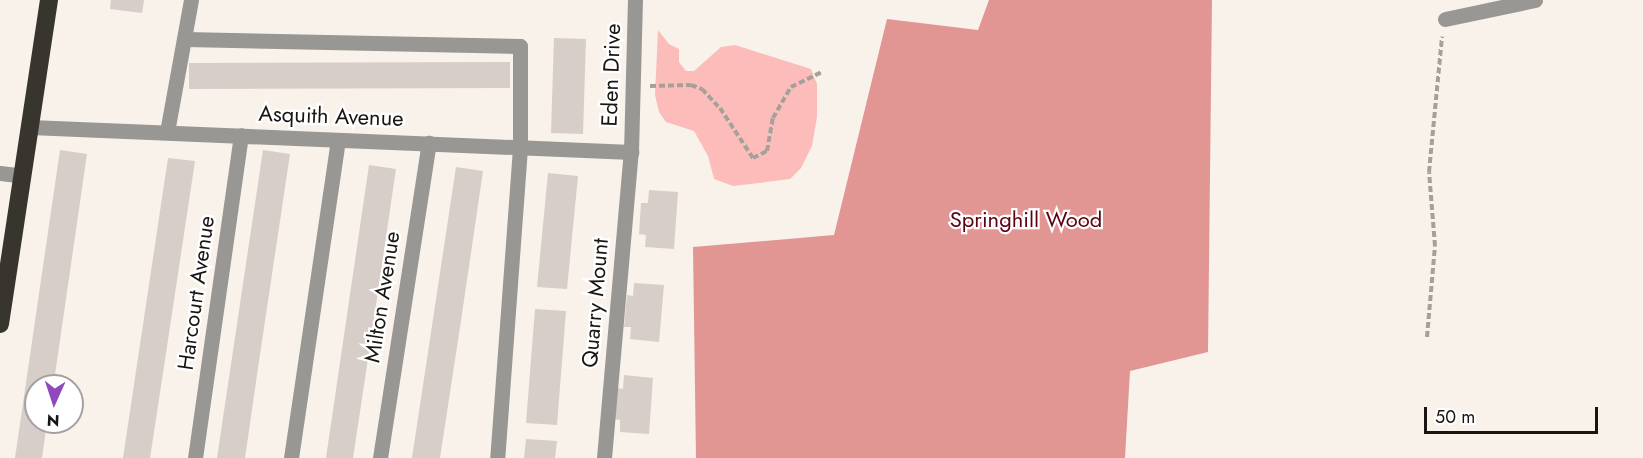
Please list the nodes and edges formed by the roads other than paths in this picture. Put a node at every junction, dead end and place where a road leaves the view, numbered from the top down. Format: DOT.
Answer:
graph roads {
  1 [pos="49,0"];
  2 [pos="191,0"];
  3 [pos="635,0"];
  4 [pos="1535,0"];
  5 [pos="1445,19"];
  6 [pos="185,39"];
  7 [pos="30,127"];
  8 [pos="167,132"];
  9 [pos="241,135"];
  10 [pos="338,140"];
  11 [pos="429,142"];
  12 [pos="520,148"];
  13 [pos="631,152"];
  14 [pos="0,173"];
  15 [pos="23,176"];
  16 [pos="0,324"];
  17 [pos="195,458"];
  18 [pos="291,458"];
  19 [pos="380,458"];
  20 [pos="497,458"];
  21 [pos="604,458"];
  1 -- 7 [label="highway"];
  2 -- 6 [label="street"];
  3 -- 13 [label="street, Eden Drive"];
  4 -- 5 [label="street"];
  6 -- 8 [label="street"];
  6 -- 12 [label="street"];
  7 -- 8 [label="street, Asquith Avenue"];
  7 -- 15 [label="highway"];
  8 -- 9 [label="street, Asquith Avenue"];
  9 -- 10 [label="street, Asquith Avenue"];
  9 -- 17 [label="street, Harcourt Avenue"];
  10 -- 11 [label="street, Asquith Avenue"];
  10 -- 18 [label="street"];
  11 -- 12 [label="street, Asquith Avenue"];
  11 -- 19 [label="street, Milton Avenue"];
  12 -- 13 [label="street, Asquith Avenue"];
  12 -- 20 [label="street"];
  13 -- 21 [label="street, Quarry Mount"];
  14 -- 15 [label="street"];
  15 -- 16 [label="highway"];
}
